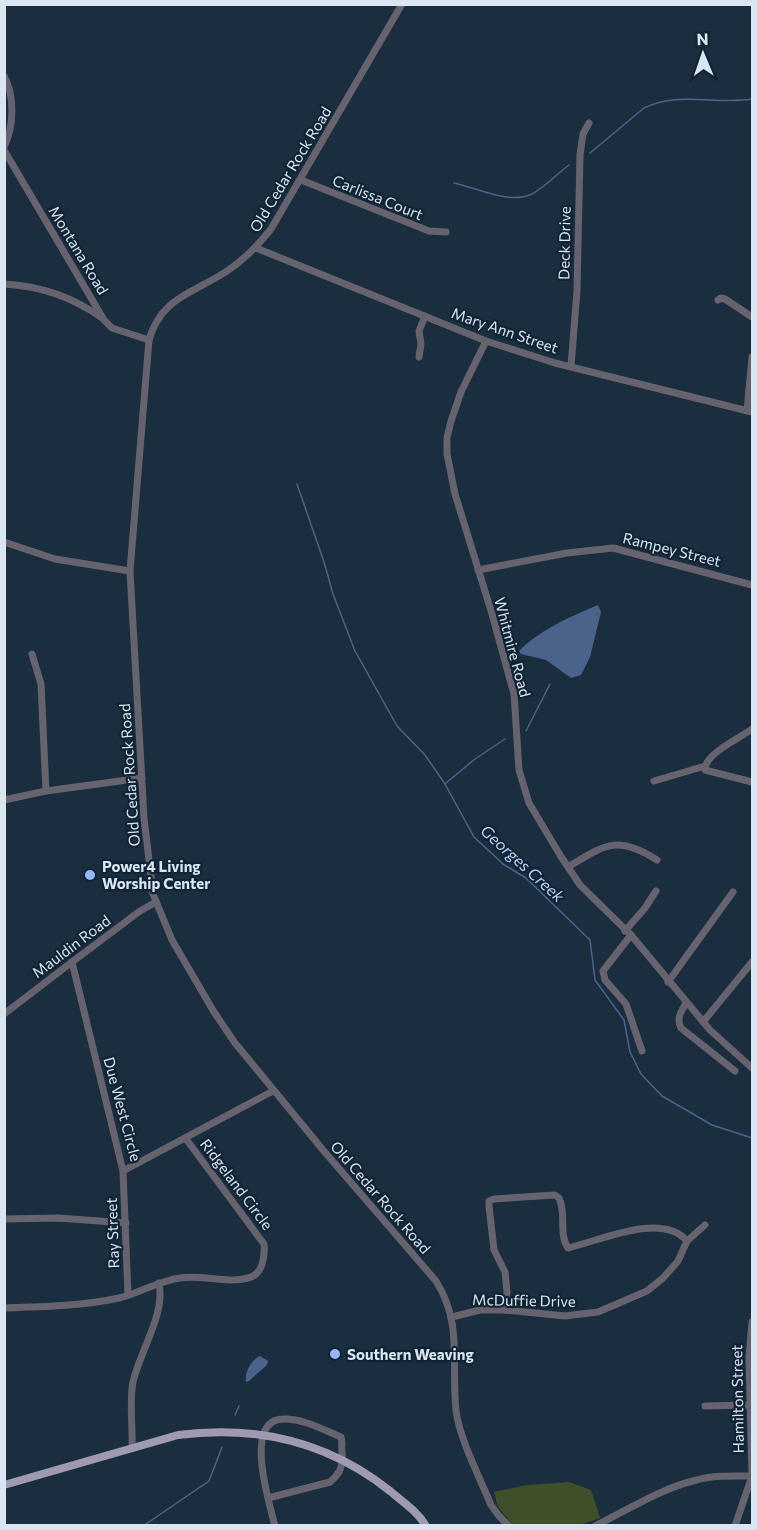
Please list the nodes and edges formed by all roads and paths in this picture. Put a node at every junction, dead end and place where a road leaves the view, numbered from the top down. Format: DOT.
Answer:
graph roads {
  1 [pos="402,4"];
  2 [pos="4,76"];
  3 [pos="589,123"];
  4 [pos="4,148"];
  5 [pos="301,180"];
  6 [pos="446,232"];
  7 [pos="256,248"];
  8 [pos="4,284"];
  9 [pos="718,300"];
  10 [pos="425,316"];
  11 [pos="753,317"];
  12 [pos="104,320"];
  13 [pos="149,340"];
  14 [pos="486,341"];
  15 [pos="419,357"];
  16 [pos="753,357"];
  17 [pos="571,366"];
  18 [pos="750,412"];
  19 [pos="4,542"];
  20 [pos="478,570"];
  21 [pos="130,571"];
  22 [pos="753,585"];
  23 [pos="32,654"];
  24 [pos="753,729"];
  25 [pos="705,766"];
  26 [pos="142,778"];
  27 [pos="654,781"];
  28 [pos="753,782"];
  29 [pos="46,791"];
  30 [pos="4,800"];
  31 [pos="657,860"];
  32 [pos="568,867"];
  33 [pos="656,891"];
  34 [pos="733,891"];
  35 [pos="156,902"];
  36 [pos="628,933"];
  37 [pos="72,962"];
  38 [pos="753,962"];
  39 [pos="668,982"];
  40 [pos="686,1003"];
  41 [pos="4,1014"];
  42 [pos="703,1022"];
  43 [pos="642,1051"];
  44 [pos="753,1068"];
  45 [pos="735,1071"];
  46 [pos="273,1091"];
  47 [pos="186,1139"];
  48 [pos="123,1171"];
  49 [pos="4,1219"];
  50 [pos="126,1223"];
  51 [pos="705,1225"];
  52 [pos="687,1241"];
  53 [pos="159,1283"];
  54 [pos="128,1295"];
  55 [pos="4,1308"];
  56 [pos="505,1310"];
  57 [pos="452,1317"];
  58 [pos="753,1322"];
  59 [pos="751,1395"];
  60 [pos="750,1405"];
  61 [pos="705,1406"];
  62 [pos="262,1434"];
  63 [pos="132,1448"];
  64 [pos="343,1460"];
  65 [pos="752,1476"];
  66 [pos="4,1485"];
  67 [pos="268,1498"];
  68 [pos="275,1526"];
  69 [pos="426,1526"];
  70 [pos="509,1526"];
  71 [pos="595,1526"];
  72 [pos="735,1526"];
  1 -- 5 [label="street, Old Cedar Rock Road"];
  2 -- 4 [label="street"];
  3 -- 17 [label="street, Deck Drive"];
  4 -- 12 [label="street, Montana Road"];
  5 -- 6 [label="street, Carlissa Court"];
  5 -- 7 [label="street, Old Cedar Rock Road"];
  7 -- 10 [label="street, Mary Ann Street"];
  7 -- 13 [label="street, Old Cedar Rock Road"];
  8 -- 12 [label="street"];
  9 -- 11 [label="street"];
  10 -- 14 [label="street, Mary Ann Street"];
  10 -- 15 [label="street"];
  12 -- 13 [label="street"];
  13 -- 21 [label="street, Old Cedar Rock Road"];
  14 -- 17 [label="street, Mary Ann Street"];
  14 -- 20 [label="street, Whitmire Road"];
  16 -- 18 [label="street"];
  17 -- 18 [label="street, Mary Ann Street"];
  19 -- 21 [label="street"];
  20 -- 22 [label="street, Rampey Street"];
  20 -- 32 [label="street, Whitmire Road"];
  21 -- 26 [label="street, Old Cedar Rock Road"];
  23 -- 29 [label="street"];
  24 -- 25 [label="street"];
  25 -- 27 [label="street"];
  25 -- 28 [label="street"];
  26 -- 29 [label="street"];
  26 -- 35 [label="street, Old Cedar Rock Road"];
  29 -- 30 [label="street"];
  31 -- 32 [label="street"];
  32 -- 36 [label="street, Whitmire Road"];
  33 -- 36 [label="street"];
  34 -- 39 [label="street"];
  35 -- 37 [label="street, Mauldin Road"];
  35 -- 46 [label="street, Old Cedar Rock Road"];
  36 -- 39 [label="street, Whitmire Road"];
  36 -- 43 [label="street"];
  37 -- 41 [label="street, Mauldin Road"];
  37 -- 48 [label="street, Due West Circle"];
  38 -- 42 [label="street"];
  39 -- 40 [label="street, Whitmire Road"];
  40 -- 42 [label="street, Whitmire Road"];
  40 -- 45 [label="street"];
  42 -- 44 [label="street, Whitmire Road"];
  46 -- 47 [label="street, Due West Circle"];
  46 -- 57 [label="street, Old Cedar Rock Road"];
  47 -- 48 [label="street, Due West Circle"];
  47 -- 53 [label="street, Ridgeland Circle"];
  48 -- 50 [label="street, Ray Street"];
  49 -- 50 [label="street"];
  50 -- 54 [label="street, Ray Street"];
  51 -- 52 [label="street, McDuffie Drive"];
  52 -- 56 [label="street, McDuffie Drive"];
  52 -- 56 [label="street"];
  53 -- 54 [label="street, Ridgeland Circle"];
  53 -- 63 [label="street"];
  54 -- 55 [label="street, Ridgeland Circle"];
  56 -- 57 [label="street, McDuffie Drive"];
  57 -- 70 [label="street, Old Cedar Rock Road"];
  58 -- 59 [label="street, Hamilton Street"];
  59 -- 60 [label="street, Hamilton Street"];
  60 -- 61 [label="street"];
  60 -- 65 [label="street, Hamilton Street"];
  62 -- 63 [label="main road"];
  62 -- 64 [label="main road"];
  62 -- 64 [label="street"];
  62 -- 67 [label="street"];
  63 -- 66 [label="main road"];
  64 -- 67 [label="street"];
  64 -- 69 [label="main road"];
  65 -- 71 [label="street"];
  65 -- 72 [label="street"];
  67 -- 68 [label="street"];
}
